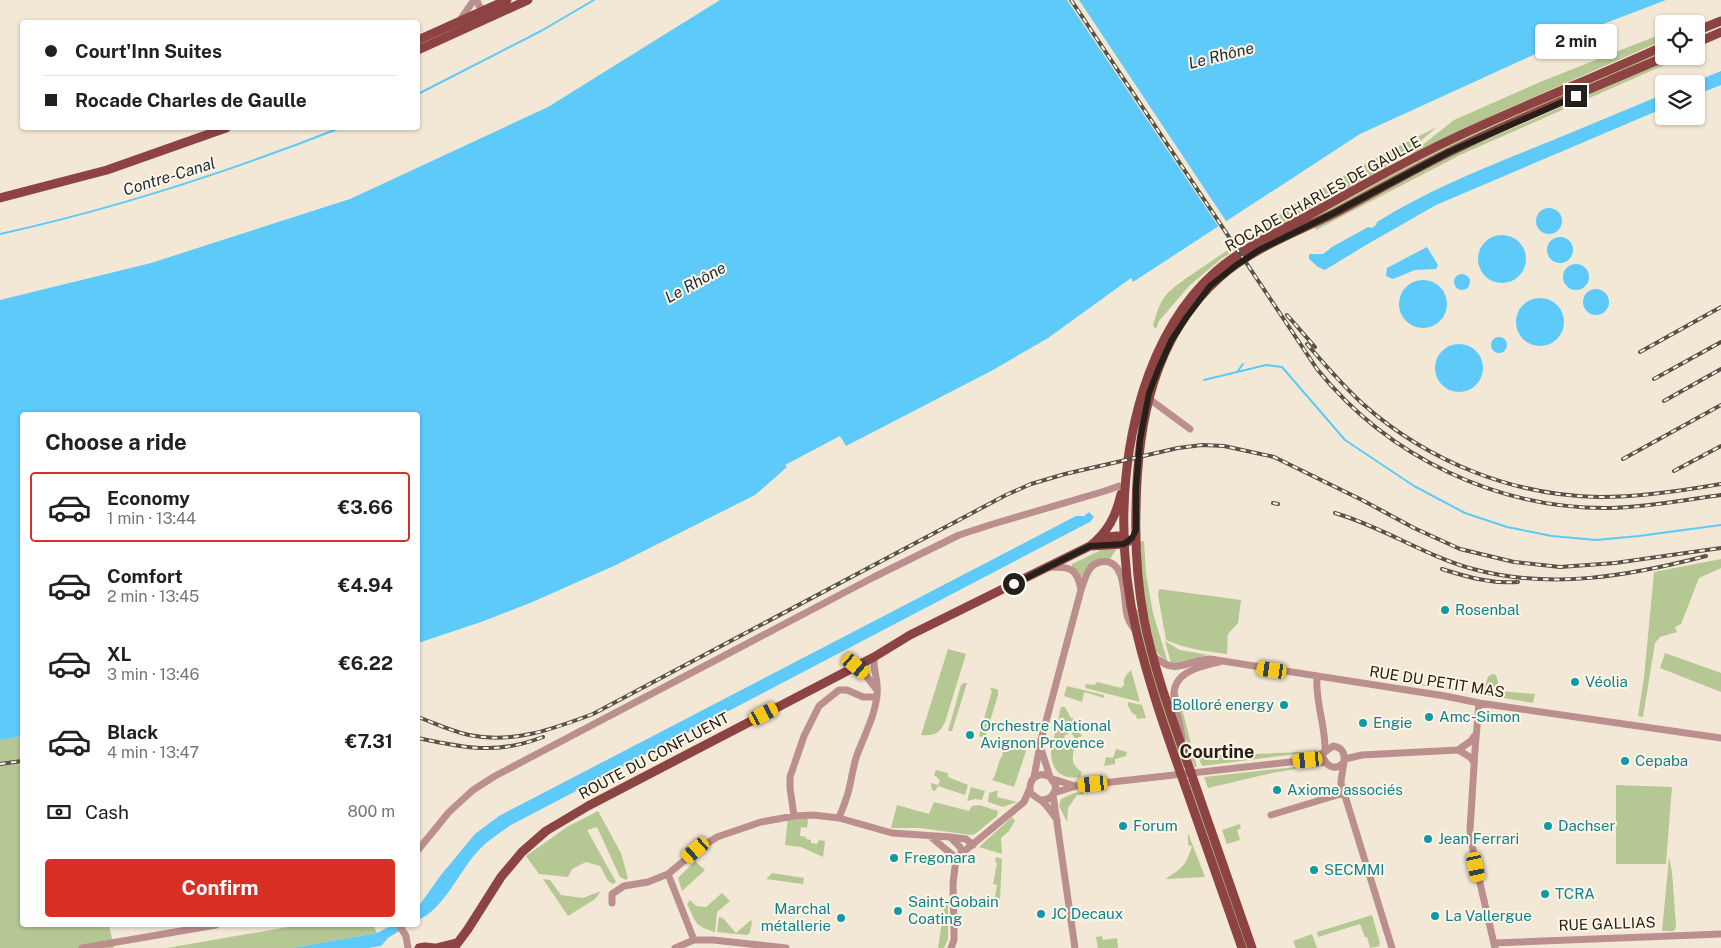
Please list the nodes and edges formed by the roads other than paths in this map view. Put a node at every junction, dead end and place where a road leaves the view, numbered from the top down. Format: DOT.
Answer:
graph roads {
  1 [pos="475,0"];
  2 [pos="507,0"];
  3 [pos="528,0"];
  4 [pos="487,8"];
  5 [pos="498,14"];
  6 [pos="1721,20"];
  7 [pos="459,21"];
  8 [pos="1705,28"];
  9 [pos="1721,32"];
  10 [pos="420,39"];
  11 [pos="1705,39"];
  12 [pos="433,44"];
  13 [pos="420,49"];
  14 [pos="1655,50"];
  15 [pos="1655,61"];
  16 [pos="220,130"];
  17 [pos="0,198"];
  18 [pos="1148,398"];
  19 [pos="1190,429"];
  20 [pos="1122,483"];
  21 [pos="1136,530"];
  22 [pos="1100,538"];
  23 [pos="1126,541"];
  24 [pos="1090,546"];
  25 [pos="1048,567"];
  26 [pos="1081,590"];
  27 [pos="1141,604"];
  28 [pos="1136,632"];
  29 [pos="1153,656"];
  30 [pos="874,657"];
  31 [pos="1220,662"];
  32 [pos="856,666"];
  33 [pos="1317,677"];
  34 [pos="877,694"];
  35 [pos="1480,703"];
  36 [pos="1325,732"];
  37 [pos="1476,734"];
  38 [pos="1721,738"];
  39 [pos="1336,746"];
  40 [pos="1040,747"];
  41 [pos="1183,750"];
  42 [pos="1458,750"];
  43 [pos="1325,752"];
  44 [pos="1308,760"];
  45 [pos="1344,761"];
  46 [pos="1474,762"];
  47 [pos="1329,765"];
  48 [pos="1034,777"];
  49 [pos="1052,778"];
  50 [pos="1342,783"];
  51 [pos="1076,786"];
  52 [pos="1030,788"];
  53 [pos="1344,793"];
  54 [pos="1054,794"];
  55 [pos="1039,799"];
  56 [pos="1024,802"];
  57 [pos="1271,815"];
  58 [pos="794,816"];
  59 [pos="839,818"];
  60 [pos="1058,820"];
  61 [pos="930,836"];
  62 [pos="950,837"];
  63 [pos="973,845"];
  64 [pos="420,848"];
  65 [pos="959,856"];
  66 [pos="668,874"];
  67 [pos="612,903"];
  68 [pos="204,927"];
  69 [pos="400,927"];
  70 [pos="405,934"];
  71 [pos="1721,934"];
  72 [pos="694,940"];
  73 [pos="455,945"];
  74 [pos="1494,946"];
  75 [pos="82,948"];
  76 [pos="408,948"];
  77 [pos="428,948"];
  78 [pos="675,948"];
  79 [pos="786,948"];
  80 [pos="950,948"];
  81 [pos="1075,948"];
  82 [pos="1242,948"];
  83 [pos="1252,948"];
  84 [pos="1392,948"];
  1 -- 4 [label="street"];
  1 -- 7 [label="street"];
  2 -- 4 [label="main road"];
  3 -- 5 [label="main road"];
  4 -- 5 [label="street"];
  4 -- 7 [label="main road"];
  4 -- 12 [label="street"];
  5 -- 12 [label="main road"];
  6 -- 8 [label="main road"];
  7 -- 10 [label="main road"];
  9 -- 11 [label="main road"];
  12 -- 13 [label="main road"];
  14 -- 20 [label="main road, ROCADE CHARLES DE GAULLE"];
  15 -- 18 [label="main road, ROCADE CHARLES DE GAULLE"];
  16 -- 17 [label="main road"];
  18 -- 19 [label="street"];
  18 -- 21 [label="main road, ROCADE CHARLES DE GAULLE"];
  20 -- 22 [label="main road"];
  20 -- 23 [label="main road, ROCADE CHARLES DE GAULLE"];
  20 -- 64 [label="street"];
  21 -- 23 [label="main road"];
  21 -- 27 [label="main road, ROCADE CHARLES DE GAULLE"];
  22 -- 23 [label="main road"];
  22 -- 24 [label="main road"];
  23 -- 24 [label="main road"];
  23 -- 27 [label="main road"];
  23 -- 28 [label="main road, ROCADE CHARLES DE GAULLE"];
  24 -- 25 [label="main road, ROUTE DU CONFLUENT"];
  25 -- 26 [label="street"];
  25 -- 30 [label="main road, ROUTE DU CONFLUENT"];
  26 -- 28 [label="street"];
  26 -- 40 [label="street"];
  27 -- 29 [label="main road, ROCADE CHARLES DE GAULLE"];
  28 -- 82 [label="main road, ROCADE CHARLES DE GAULLE"];
  29 -- 31 [label="street, RUE DU PETIT MAS"];
  29 -- 41 [label="main road, ROCADE CHARLES DE GAULLE"];
  30 -- 32 [label="main road, ROUTE DU CONFLUENT"];
  30 -- 34 [label="street"];
  31 -- 33 [label="street, RUE DU PETIT MAS"];
  31 -- 41 [label="street"];
  32 -- 34 [label="street"];
  32 -- 73 [label="main road, ROUTE DU CONFLUENT"];
  33 -- 35 [label="street, RUE DU PETIT MAS"];
  33 -- 36 [label="street"];
  34 -- 58 [label="street"];
  34 -- 59 [label="street"];
  35 -- 37 [label="street"];
  35 -- 38 [label="street, RUE DU PETIT MAS"];
  36 -- 39 [label="street"];
  36 -- 43 [label="street"];
  37 -- 42 [label="street"];
  37 -- 46 [label="street"];
  39 -- 43 [label="street"];
  39 -- 45 [label="street"];
  40 -- 48 [label="street"];
  40 -- 49 [label="street"];
  41 -- 83 [label="main road, ROCADE CHARLES DE GAULLE"];
  42 -- 45 [label="street"];
  42 -- 46 [label="street"];
  43 -- 44 [label="street"];
  43 -- 47 [label="street"];
  44 -- 47 [label="street"];
  44 -- 51 [label="street"];
  45 -- 47 [label="street"];
  45 -- 50 [label="street"];
  46 -- 74 [label="street"];
  47 -- 50 [label="street"];
  48 -- 49 [label="street"];
  48 -- 52 [label="street"];
  49 -- 51 [label="street"];
  49 -- 54 [label="street"];
  50 -- 53 [label="street"];
  51 -- 54 [label="street"];
  52 -- 55 [label="street"];
  52 -- 56 [label="street"];
  53 -- 57 [label="street"];
  53 -- 84 [label="street"];
  54 -- 55 [label="street"];
  54 -- 60 [label="street"];
  55 -- 56 [label="street"];
  55 -- 60 [label="street"];
  56 -- 63 [label="street"];
  58 -- 59 [label="street"];
  58 -- 66 [label="street"];
  59 -- 61 [label="street"];
  60 -- 81 [label="street"];
  61 -- 62 [label="street"];
  61 -- 65 [label="street"];
  62 -- 63 [label="street"];
  62 -- 65 [label="street"];
  63 -- 65 [label="street"];
  65 -- 80 [label="street"];
  66 -- 67 [label="street"];
  66 -- 72 [label="street"];
  68 -- 75 [label="street"];
  69 -- 70 [label="street"];
  70 -- 76 [label="street"];
  70 -- 77 [label="street"];
  71 -- 74 [label="street, RUE GALLIAS"];
  72 -- 78 [label="street"];
  72 -- 79 [label="street"];
  73 -- 77 [label="main road, ROUTE DU CONFLUENT"];
}
